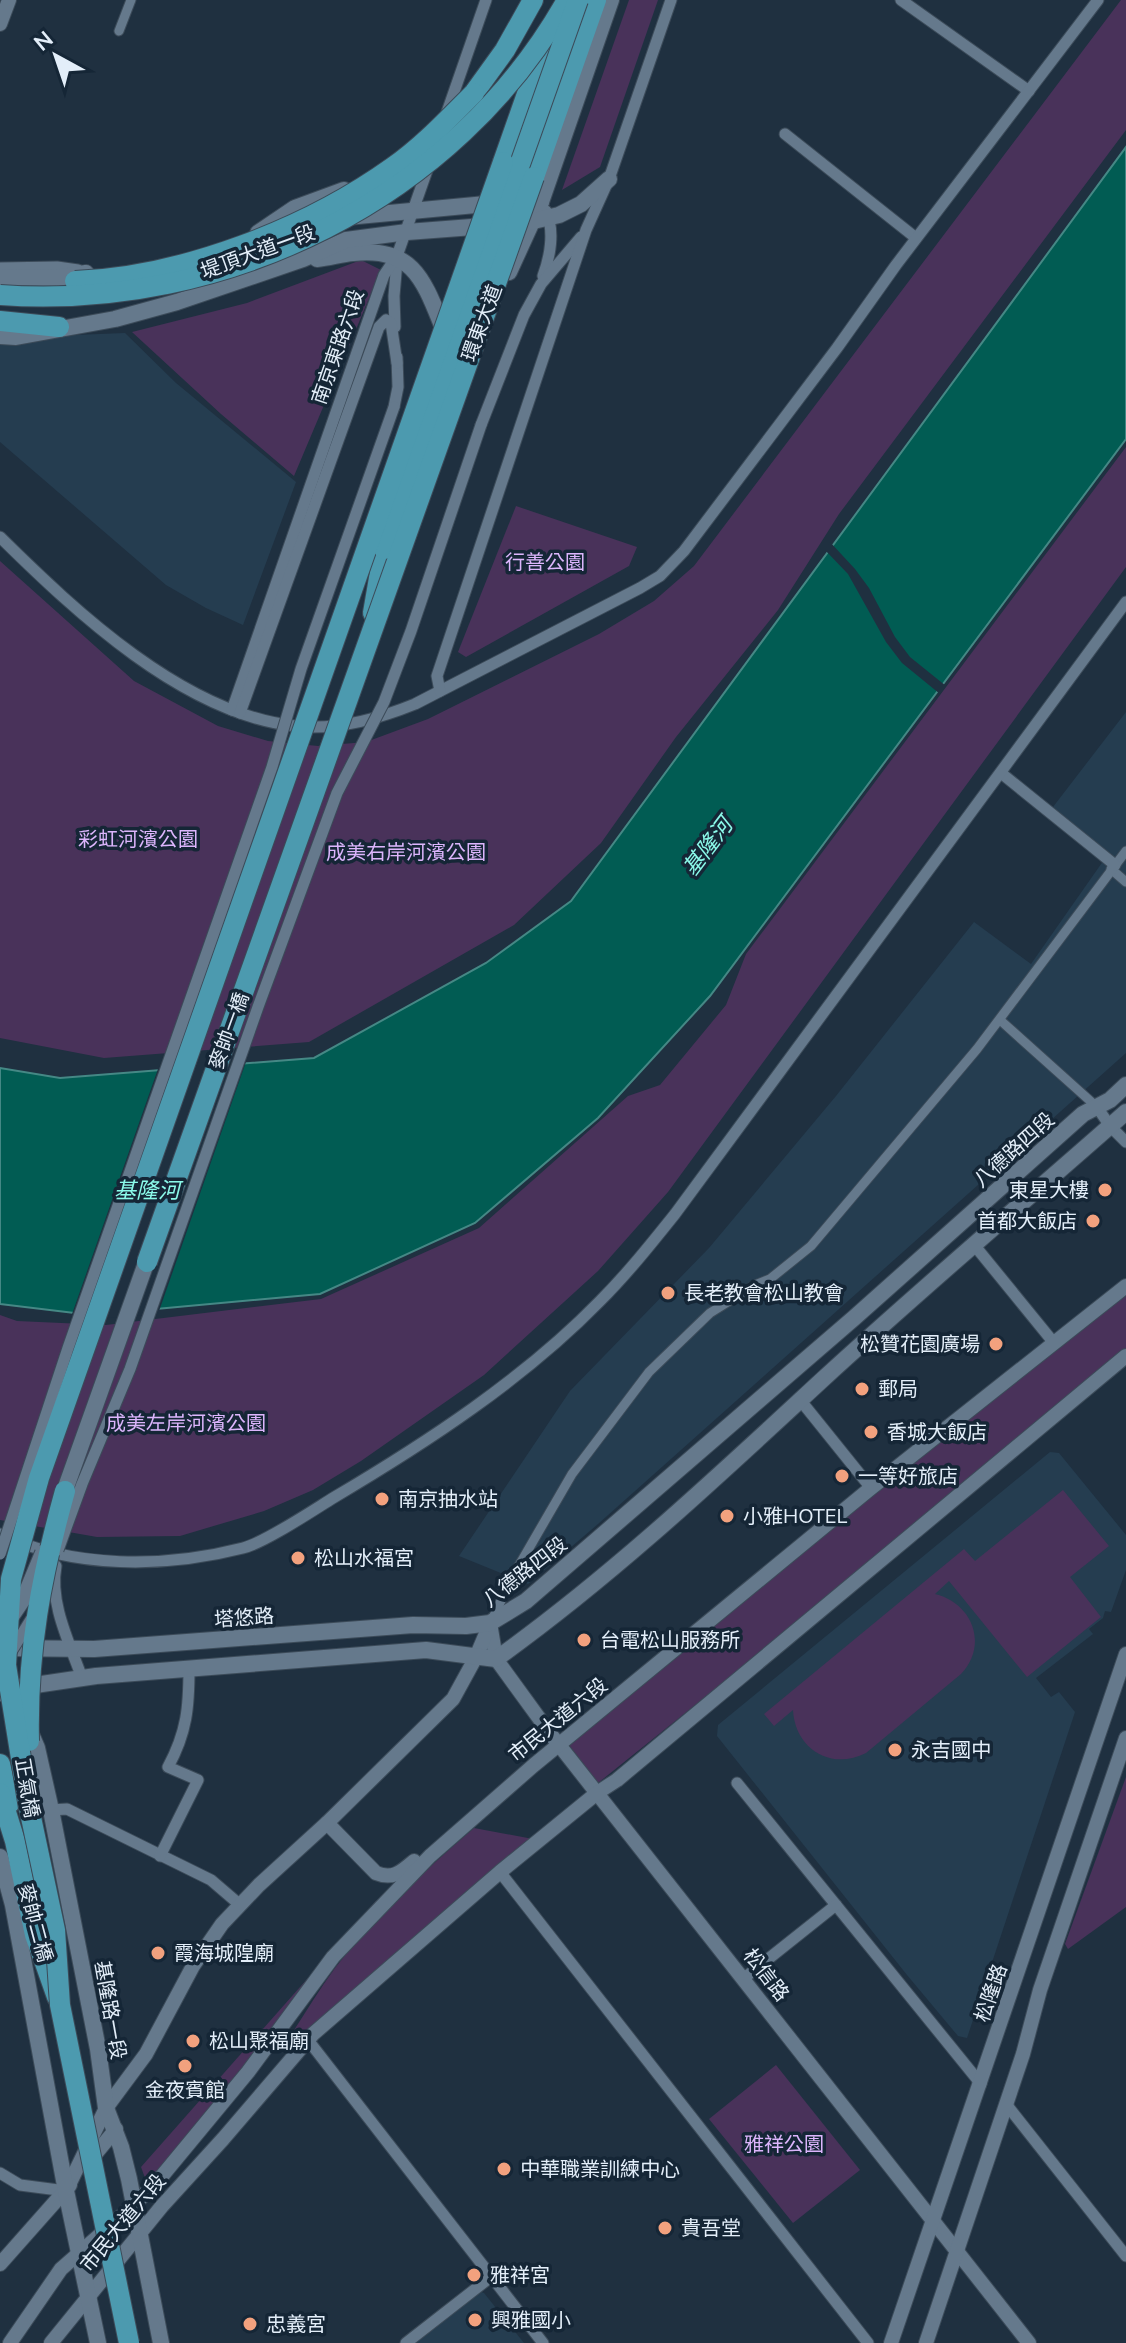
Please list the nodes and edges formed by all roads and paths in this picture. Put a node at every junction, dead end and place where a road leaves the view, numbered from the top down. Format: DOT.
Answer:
graph roads {
  1 [pos="9,0"];
  2 [pos="131,0"];
  3 [pos="486,0"];
  4 [pos="533,0"];
  5 [pos="558,0"];
  6 [pos="567,0"];
  7 [pos="578,0"];
  8 [pos="596,0"];
  9 [pos="611,0"];
  10 [pos="671,0"];
  11 [pos="901,0"];
  12 [pos="1098,0"];
  13 [pos="0,24"];
  14 [pos="119,31"];
  15 [pos="1029,91"];
  16 [pos="447,112"];
  17 [pos="785,134"];
  18 [pos="609,179"];
  19 [pos="541,202"];
  20 [pos="486,204"];
  21 [pos="414,211"];
  22 [pos="541,219"];
  23 [pos="480,225"];
  24 [pos="586,230"];
  25 [pos="407,232"];
  26 [pos="253,236"];
  27 [pos="916,238"];
  28 [pos="397,256"];
  29 [pos="303,259"];
  30 [pos="0,268"];
  31 [pos="90,272"];
  32 [pos="0,279"];
  33 [pos="541,284"];
  34 [pos="0,295"];
  35 [pos="0,321"];
  36 [pos="59,327"];
  37 [pos="443,328"];
  38 [pos="0,336"];
  39 [pos="397,363"];
  40 [pos="0,537"];
  41 [pos="384,549"];
  42 [pos="1126,602"];
  43 [pos="338,627"];
  44 [pos="367,645"];
  45 [pos="440,691"];
  46 [pos="236,711"];
  47 [pos="1001,773"];
  48 [pos="1126,851"];
  49 [pos="1113,867"];
  50 [pos="1126,882"];
  51 [pos="1000,1020"];
  52 [pos="1126,1085"];
  53 [pos="1097,1107"];
  54 [pos="1126,1112"];
  55 [pos="1110,1126"];
  56 [pos="1126,1142"];
  57 [pos="975,1246"];
  58 [pos="1126,1286"];
  59 [pos="1054,1343"];
  60 [pos="1126,1356"];
  61 [pos="801,1401"];
  62 [pos="39,1478"];
  63 [pos="871,1488"];
  64 [pos="65,1491"];
  65 [pos="0,1534"];
  66 [pos="58,1553"];
  67 [pos="0,1554"];
  68 [pos="0,1583"];
  69 [pos="490,1623"];
  70 [pos="0,1632"];
  71 [pos="0,1648"];
  72 [pos="72,1649"];
  73 [pos="1126,1654"];
  74 [pos="476,1657"];
  75 [pos="496,1659"];
  76 [pos="0,1668"];
  77 [pos="189,1668"];
  78 [pos="82,1678"];
  79 [pos="3,1686"];
  80 [pos="1126,1738"];
  81 [pos="560,1744"];
  82 [pos="0,1764"];
  83 [pos="737,1783"];
  84 [pos="0,1793"];
  85 [pos="597,1793"];
  86 [pos="51,1810"];
  87 [pos="482,1810"];
  88 [pos="327,1823"];
  89 [pos="160,1856"];
  90 [pos="0,1857"];
  91 [pos="500,1872"];
  92 [pos="239,1904"];
  93 [pos="836,1905"];
  94 [pos="7,1907"];
  95 [pos="52,1965"];
  96 [pos="743,1979"];
  97 [pos="60,2005"];
  98 [pos="308,2040"];
  99 [pos="981,2084"];
  100 [pos="1006,2104"];
  101 [pos="106,2108"];
  102 [pos="116,2129"];
  103 [pos="0,2173"];
  104 [pos="66,2191"];
  105 [pos="134,2205"];
  106 [pos="934,2221"];
  107 [pos="140,2233"];
  108 [pos="79,2252"];
  109 [pos="958,2252"];
  110 [pos="1126,2256"];
  111 [pos="0,2264"];
  112 [pos="492,2276"];
  113 [pos="87,2296"];
  114 [pos="10,2343"];
  115 [pos="51,2343"];
  116 [pos="98,2343"];
  117 [pos="129,2343"];
  118 [pos="161,2343"];
  119 [pos="406,2343"];
  120 [pos="543,2343"];
  121 [pos="868,2343"];
  122 [pos="891,2343"];
  123 [pos="926,2343"];
  124 [pos="1029,2343"];
  1 -- 13 [label="street"];
  2 -- 14 [label="street"];
  3 -- 16 [label="street, 南京東路六段"];
  4 -- 32 [label="highway, bridge"];
  5 -- 20 [label="main road"];
  5 -- 43 [label="highway, 環東大道, bridge"];
  6 -- 34 [label="highway, bridge"];
  7 -- 41 [label="highway, bridge"];
  8 -- 44 [label="highway, 環東大道, bridge"];
  9 -- 19 [label="main road"];
  10 -- 18 [label="street"];
  11 -- 15 [label="street"];
  12 -- 15 [label="street"];
  15 -- 27 [label="street"];
  16 -- 21 [label="street, 南京東路六段"];
  16 -- 26 [label="main road"];
  17 -- 27 [label="street"];
  18 -- 22 [label="main road"];
  18 -- 24 [label="street"];
  19 -- 20 [label="main road, 堤頂大道一段"];
  19 -- 22 [label="main road"];
  20 -- 21 [label="main road, 堤頂大道一段"];
  20 -- 23 [label="main road"];
  21 -- 25 [label="street, 南京東路六段"];
  21 -- 26 [label="main road, 堤頂大道一段"];
  22 -- 23 [label="main road, 堤頂大道一段"];
  22 -- 33 [label="street"];
  22 -- 70 [label="main road, 麥帥一橋, bridge"];
  23 -- 25 [label="main road, 堤頂大道一段"];
  23 -- 37 [label="main road"];
  24 -- 33 [label="street"];
  24 -- 45 [label="street"];
  25 -- 28 [label="street, 南京東路六段"];
  25 -- 29 [label="main road, 堤頂大道一段"];
  26 -- 31 [label="main road, 堤頂大道一段"];
  27 -- 45 [label="street"];
  28 -- 29 [label="main road"];
  28 -- 37 [label="main road"];
  28 -- 39 [label="street"];
  28 -- 46 [label="street, 南京東路六段"];
  29 -- 36 [label="main road, 堤頂大道一段"];
  30 -- 31 [label="street, 堤頂大道一段"];
  31 -- 32 [label="main road, 堤頂大道一段"];
  33 -- 76 [label="street, bridge"];
  35 -- 36 [label="highway"];
  36 -- 38 [label="main road, 堤頂大道一段"];
  37 -- 68 [label="main road, 麥帥一橋, bridge"];
  39 -- 46 [label="street"];
  39 -- 67 [label="street, bridge"];
  40 -- 46 [label="street"];
  41 -- 43 [label="highway, bridge"];
  41 -- 44 [label="highway, bridge"];
  42 -- 47 [label="street"];
  43 -- 62 [label="highway, 麥帥一橋, bridge"];
  44 -- 64 [label="highway, 麥帥一橋, bridge"];
  45 -- 46 [label="street"];
  47 -- 49 [label="street"];
  47 -- 66 [label="street"];
  48 -- 49 [label="street"];
  49 -- 50 [label="street"];
  49 -- 51 [label="street"];
  51 -- 53 [label="street"];
  51 -- 69 [label="street"];
  52 -- 53 [label="main road, 八德路四段"];
  53 -- 55 [label="street"];
  53 -- 69 [label="main road, 八德路四段"];
  54 -- 55 [label="main road"];
  55 -- 56 [label="street"];
  55 -- 57 [label="main road"];
  57 -- 59 [label="street"];
  57 -- 61 [label="main road"];
  58 -- 59 [label="street, 市民大道六段"];
  59 -- 63 [label="street, 市民大道六段"];
  60 -- 85 [label="street, 市民大道六段"];
  61 -- 63 [label="street"];
  61 -- 75 [label="main road"];
  62 -- 97 [label="highway, 正氣橋, bridge"];
  63 -- 81 [label="street, 市民大道六段"];
  64 -- 95 [label="highway, 正氣橋, bridge"];
  65 -- 66 [label="street"];
  66 -- 72 [label="street"];
  69 -- 72 [label="main road, 塔悠路"];
  69 -- 74 [label="street, 八德路四段"];
  69 -- 75 [label="street, 松信路"];
  71 -- 72 [label="main road, 塔悠路"];
  72 -- 78 [label="street"];
  73 -- 99 [label="street, 松隆路"];
  74 -- 75 [label="main road"];
  74 -- 77 [label="main road"];
  74 -- 88 [label="street, 八德路四段"];
  75 -- 81 [label="street, 松信路"];
  77 -- 78 [label="main road"];
  77 -- 89 [label="street"];
  78 -- 79 [label="main road"];
  79 -- 86 [label="main road, 基隆路一段"];
  79 -- 101 [label="main road"];
  80 -- 100 [label="street"];
  81 -- 85 [label="street, 松信路"];
  81 -- 87 [label="street, 市民大道六段"];
  82 -- 95 [label="highway, 麥帥二橋"];
  83 -- 93 [label="street"];
  84 -- 97 [label="highway, 麥帥二橋, bridge"];
  85 -- 91 [label="street, 市民大道六段"];
  85 -- 96 [label="street, 松信路"];
  86 -- 89 [label="street"];
  86 -- 101 [label="main road, 基隆路一段"];
  87 -- 88 [label="street"];
  87 -- 105 [label="street, 市民大道六段"];
  88 -- 92 [label="street, 八德路四段"];
  89 -- 92 [label="street"];
  90 -- 94 [label="main road"];
  91 -- 98 [label="street, 市民大道六段"];
  91 -- 121 [label="street"];
  92 -- 101 [label="street, 八德路四段"];
  93 -- 96 [label="street"];
  93 -- 99 [label="street"];
  94 -- 104 [label="main road"];
  95 -- 117 [label="highway, 正氣橋, bridge"];
  96 -- 106 [label="street, 松信路"];
  97 -- 117 [label="highway, 正氣橋, bridge"];
  98 -- 107 [label="street, 市民大道六段"];
  98 -- 112 [label="street"];
  99 -- 106 [label="street, 松隆路"];
  100 -- 109 [label="street"];
  100 -- 110 [label="street"];
  101 -- 102 [label="main road, 基隆路一段"];
  101 -- 104 [label="street, 八德路四段"];
  102 -- 104 [label="street, 八德路四段"];
  102 -- 105 [label="main road, 基隆路一段"];
  103 -- 104 [label="street"];
  104 -- 108 [label="main road"];
  104 -- 111 [label="street, 八德路四段"];
  105 -- 107 [label="main road, 基隆路一段"];
  105 -- 108 [label="street, 市民大道六段"];
  106 -- 109 [label="street, 松信路"];
  106 -- 122 [label="street, 松隆路"];
  107 -- 113 [label="street, 市民大道六段"];
  107 -- 118 [label="main road, 基隆路一段"];
  108 -- 113 [label="main road"];
  108 -- 114 [label="street, 市民大道六段"];
  109 -- 123 [label="street"];
  109 -- 124 [label="street, 松信路"];
  112 -- 119 [label="street"];
  112 -- 120 [label="street"];
  113 -- 115 [label="street, 市民大道六段"];
  113 -- 116 [label="main road"];
}
